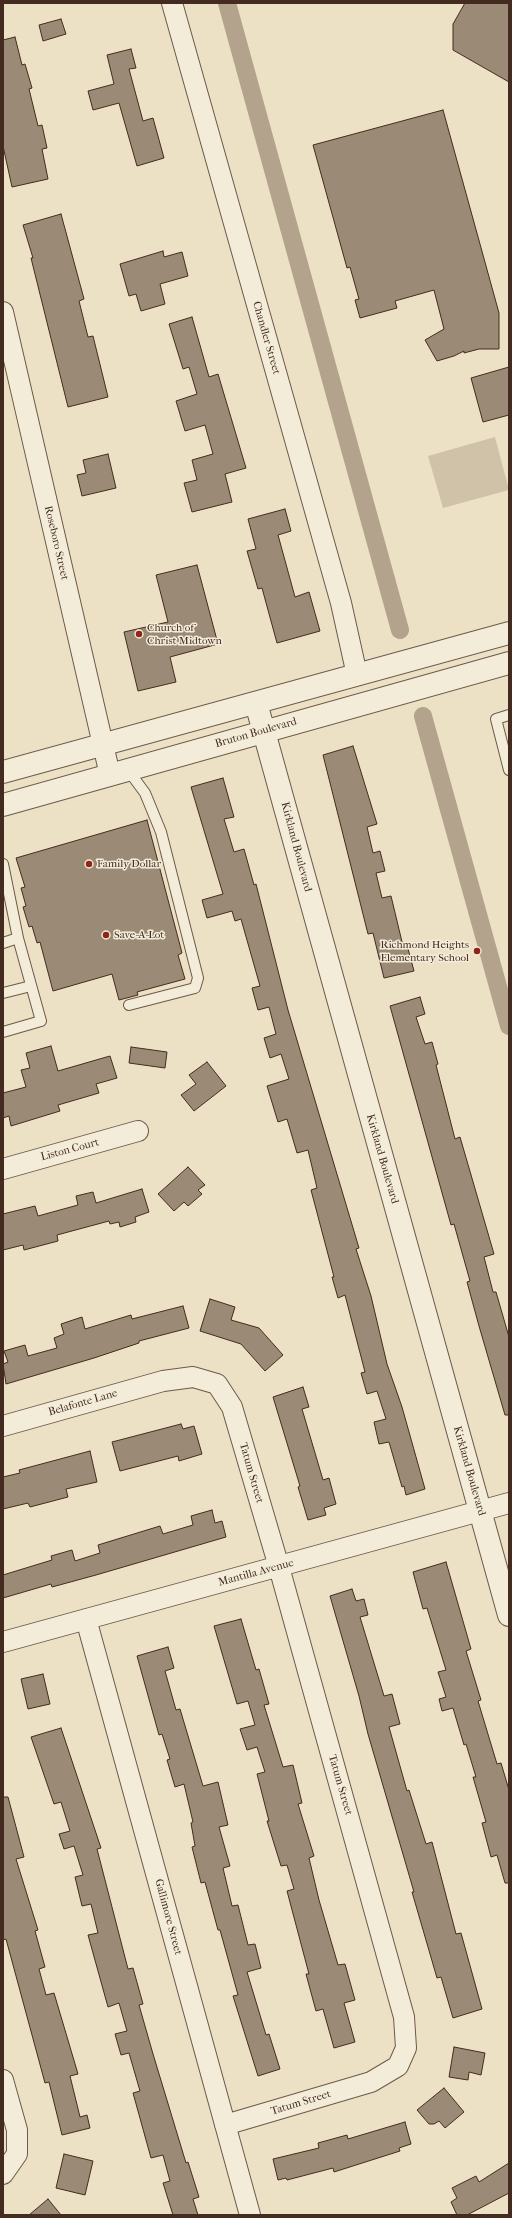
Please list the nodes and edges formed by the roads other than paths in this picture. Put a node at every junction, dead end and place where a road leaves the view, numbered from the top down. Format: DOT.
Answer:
graph roads {
  1 [pos="172,3"];
  2 [pos="3,312"];
  3 [pos="509,633"];
  4 [pos="509,663"];
  5 [pos="357,675"];
  6 [pos="256,703"];
  7 [pos="509,714"];
  8 [pos="264,731"];
  9 [pos="102,744"];
  10 [pos="509,770"];
  11 [pos="3,772"];
  12 [pos="119,772"];
  13 [pos="3,805"];
  14 [pos="3,864"];
  15 [pos="6,897"];
  16 [pos="18,938"];
  17 [pos="3,943"];
  18 [pos="31,986"];
  19 [pos="3,994"];
  20 [pos="129,1005"];
  21 [pos="3,1032"];
  22 [pos="138,1131"];
  23 [pos="3,1169"];
  24 [pos="163,1381"];
  25 [pos="3,1426"];
  26 [pos="509,1503"];
  27 [pos="480,1511"];
  28 [pos="279,1567"];
  29 [pos="509,1614"];
  30 [pos="86,1619"];
  31 [pos="3,1642"];
  32 [pos="3,2080"];
  33 [pos="225,2125"];
  34 [pos="3,2174"];
  35 [pos="250,2215"];
  1 -- 5 [label="street, Chandler Street"];
  2 -- 9 [label="street, Roseboro Street"];
  3 -- 5 [label="street"];
  4 -- 8 [label="street, Bruton Boulevard"];
  5 -- 6 [label="street"];
  6 -- 8 [label="street, Kirkland Boulevard"];
  6 -- 9 [label="street"];
  7 -- 10 [label="lane"];
  8 -- 12 [label="street, Bruton Boulevard"];
  8 -- 27 [label="street, Kirkland Boulevard"];
  9 -- 11 [label="street"];
  9 -- 12 [label="street, Roseboro Street"];
  12 -- 13 [label="street, Bruton Boulevard"];
  12 -- 20 [label="lane"];
  14 -- 15 [label="lane"];
  15 -- 16 [label="lane"];
  16 -- 17 [label="lane"];
  16 -- 18 [label="lane"];
  18 -- 19 [label="lane"];
  18 -- 21 [label="lane"];
  22 -- 23 [label="street, Liston Court"];
  24 -- 25 [label="street, Belafonte Lane"];
  24 -- 28 [label="street, Tatum Street"];
  26 -- 27 [label="street, Mantilla Avenue"];
  27 -- 28 [label="street, Mantilla Avenue"];
  27 -- 29 [label="street, Kirkland Boulevard"];
  28 -- 30 [label="street, Mantilla Avenue"];
  28 -- 33 [label="street, Tatum Street"];
  30 -- 31 [label="street, Mantilla Avenue"];
  30 -- 33 [label="street, Gallimore Street"];
  32 -- 34 [label="street"];
  33 -- 35 [label="street, Gallimore Street"];
}
